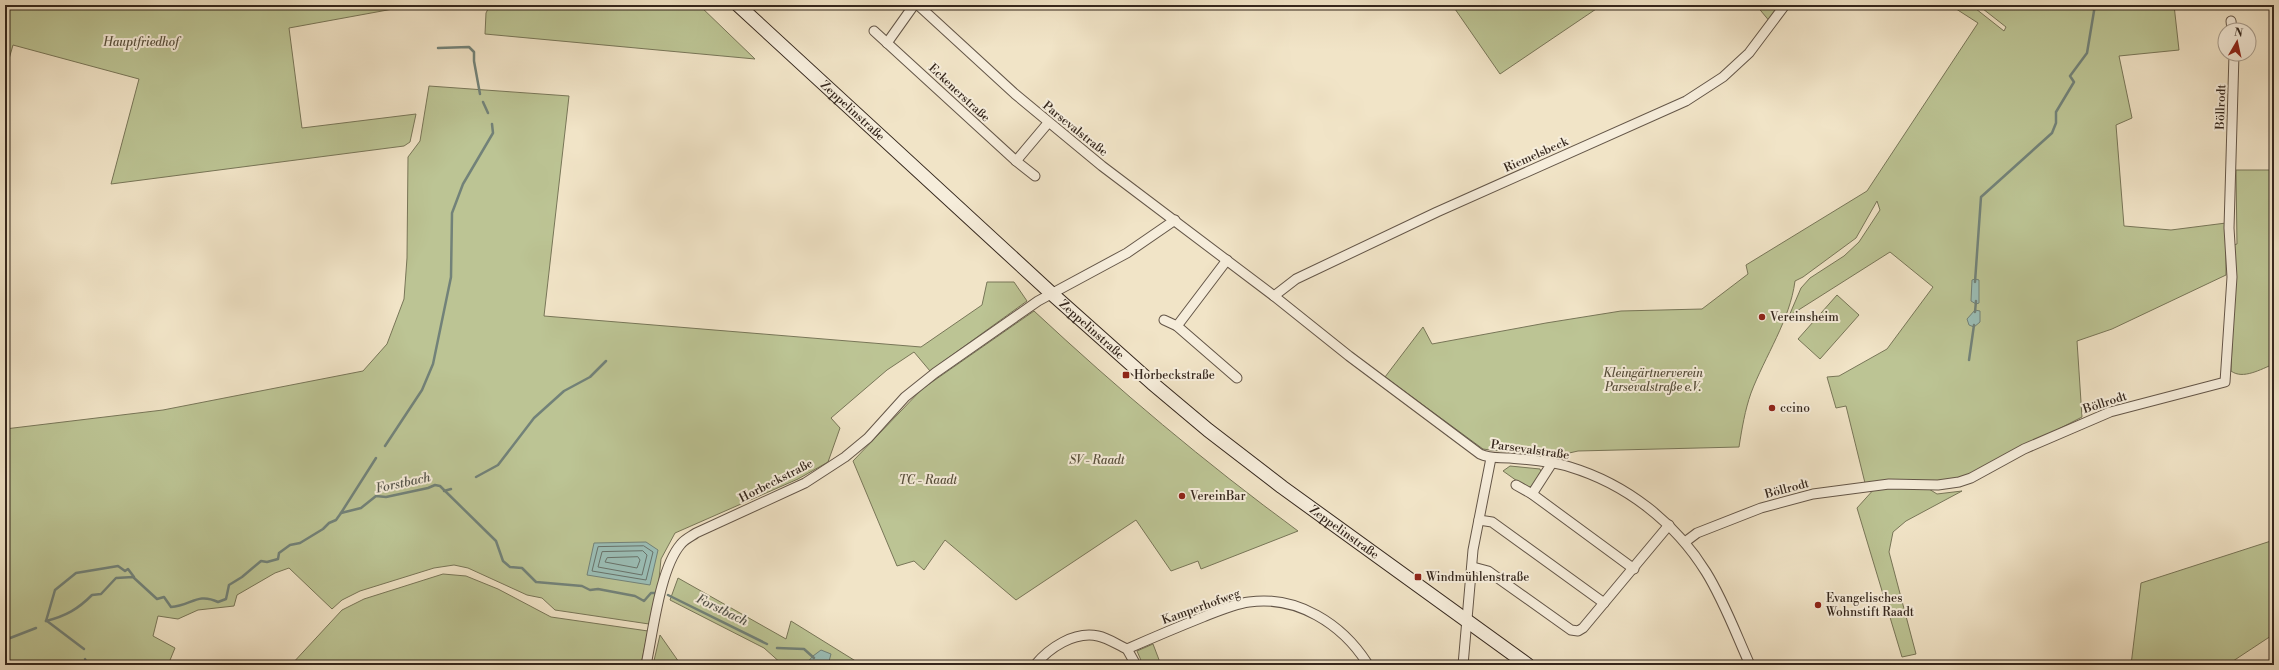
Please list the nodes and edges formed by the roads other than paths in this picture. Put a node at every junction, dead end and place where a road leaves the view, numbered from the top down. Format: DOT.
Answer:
graph roads {
  1 [pos="738,5"];
  2 [pos="914,5"];
  3 [pos="918,5"];
  4 [pos="1785,5"];
  5 [pos="874,31"];
  6 [pos="887,44"];
  7 [pos="2234,62"];
  8 [pos="1048,123"];
  9 [pos="1016,160"];
  10 [pos="1035,176"];
  11 [pos="1175,220"];
  12 [pos="1227,260"];
  13 [pos="1052,293"];
  14 [pos="1274,296"];
  15 [pos="1164,320"];
  16 [pos="1177,326"];
  17 [pos="1237,378"];
  18 [pos="1491,458"];
  19 [pos="1552,463"];
  20 [pos="1516,485"];
  21 [pos="1532,494"];
  22 [pos="1479,520"];
  23 [pos="1669,525"];
  24 [pos="1685,542"];
  25 [pos="1473,567"];
  26 [pos="1634,569"];
  27 [pos="1604,603"];
  28 [pos="1466,620"];
  29 [pos="1127,649"];
  30 [pos="1365,664"];
  31 [pos="646,665"];
  32 [pos="1035,665"];
  33 [pos="1136,665"];
  34 [pos="1463,665"];
  35 [pos="1528,665"];
  36 [pos="1750,665"];
  1 -- 13 [label="main road, Zeppelinstraße"];
  2 -- 6 [label="street"];
  3 -- 8 [label="street, Parsevalstraße"];
  4 -- 14 [label="street, Riemelsbeck"];
  5 -- 6 [label="street, Eckenerstraße"];
  6 -- 9 [label="street, Eckenerstraße"];
  7 -- 24 [label="street, Böllrodt"];
  8 -- 9 [label="street"];
  8 -- 11 [label="street, Parsevalstraße"];
  9 -- 10 [label="street, Eckenerstraße"];
  11 -- 12 [label="street, Parsevalstraße"];
  11 -- 13 [label="street, Horbeckstraße"];
  12 -- 14 [label="street, Parsevalstraße"];
  12 -- 16 [label="street"];
  13 -- 28 [label="main road, Zeppelinstraße"];
  13 -- 31 [label="street, Horbeckstraße"];
  14 -- 18 [label="street, Parsevalstraße"];
  15 -- 16 [label="street"];
  16 -- 17 [label="street"];
  18 -- 19 [label="street, Parsevalstraße"];
  18 -- 22 [label="street"];
  19 -- 21 [label="street"];
  19 -- 23 [label="street, Parsevalstraße"];
  20 -- 21 [label="street"];
  21 -- 26 [label="street"];
  22 -- 25 [label="street"];
  22 -- 27 [label="street"];
  23 -- 24 [label="street, Parsevalstraße"];
  23 -- 26 [label="street"];
  24 -- 36 [label="street, Parsevalstraße"];
  25 -- 27 [label="street"];
  25 -- 28 [label="street"];
  26 -- 27 [label="street"];
  28 -- 34 [label="street"];
  28 -- 35 [label="main road, Zeppelinstraße"];
  29 -- 30 [label="street, Kamperhofweg"];
  29 -- 32 [label="street"];
  29 -- 33 [label="street"];
}
